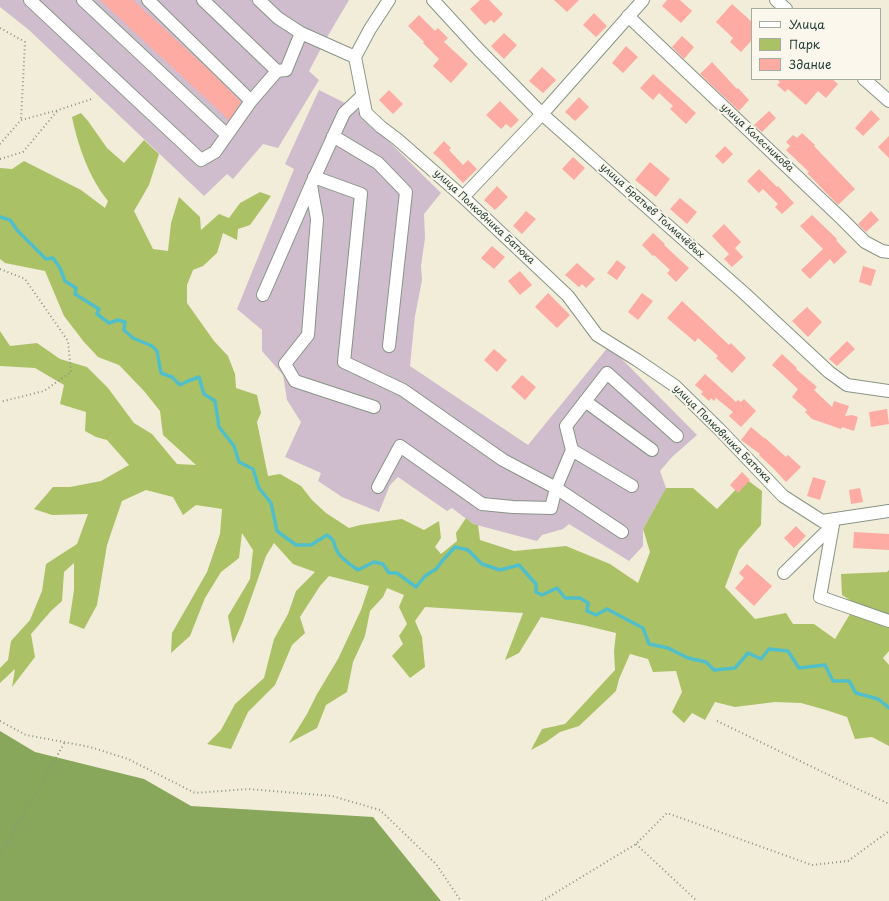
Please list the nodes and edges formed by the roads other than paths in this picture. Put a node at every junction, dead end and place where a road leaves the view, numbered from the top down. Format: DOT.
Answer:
graph roads {
  1 [pos="30,0"];
  2 [pos="83,0"];
  3 [pos="148,0"];
  4 [pos="203,0"];
  5 [pos="259,0"];
  6 [pos="389,0"];
  7 [pos="433,0"];
  8 [pos="643,0"];
  9 [pos="776,0"];
  10 [pos="785,8"];
  11 [pos="628,16"];
  12 [pos="301,34"];
  13 [pos="355,58"];
  14 [pos="278,71"];
  15 [pos="865,80"];
  16 [pos="362,96"];
  17 [pos="251,101"];
  18 [pos="889,101"];
  19 [pos="542,114"];
  20 [pos="227,135"];
  21 [pos="333,136"];
  22 [pos="313,181"];
  23 [pos="463,197"];
  24 [pos="889,252"];
  25 [pos="263,295"];
  26 [pos="389,346"];
  27 [pos="889,391"];
  28 [pos="585,401"];
  29 [pos="374,407"];
  30 [pos="677,436"];
  31 [pos="572,450"];
  32 [pos="652,450"];
  33 [pos="632,486"];
  34 [pos="378,487"];
  35 [pos="556,488"];
  36 [pos="889,511"];
  37 [pos="828,523"];
  38 [pos="622,532"];
  39 [pos="784,573"];
  40 [pos="889,621"];
  1 -- 20 [label="street"];
  2 -- 20 [label="street"];
  3 -- 17 [label="street"];
  4 -- 14 [label="street"];
  5 -- 12 [label="street"];
  6 -- 13 [label="street"];
  7 -- 19 [label="street, улица Братьев Толмачёвых"];
  8 -- 11 [label="street"];
  9 -- 10 [label="street"];
  11 -- 19 [label="street"];
  11 -- 24 [label="street, улица Колесникова"];
  12 -- 13 [label="street"];
  12 -- 14 [label="street"];
  13 -- 16 [label="street, улица Полковника Батюка"];
  14 -- 17 [label="street"];
  15 -- 18 [label="street"];
  16 -- 21 [label="street"];
  16 -- 23 [label="street, улица Полковника Батюка"];
  17 -- 20 [label="street"];
  19 -- 23 [label="street"];
  19 -- 27 [label="street, улица Братьев Толмачёвых"];
  21 -- 22 [label="street"];
  21 -- 26 [label="street"];
  22 -- 25 [label="street"];
  22 -- 29 [label="street"];
  22 -- 35 [label="street"];
  23 -- 37 [label="street, улица Полковника Батюка"];
  28 -- 30 [label="street"];
  28 -- 31 [label="street"];
  28 -- 32 [label="street"];
  31 -- 33 [label="street"];
  31 -- 35 [label="street"];
  34 -- 35 [label="street"];
  35 -- 38 [label="street"];
  36 -- 37 [label="street"];
  37 -- 39 [label="street"];
  37 -- 40 [label="street"];
}
